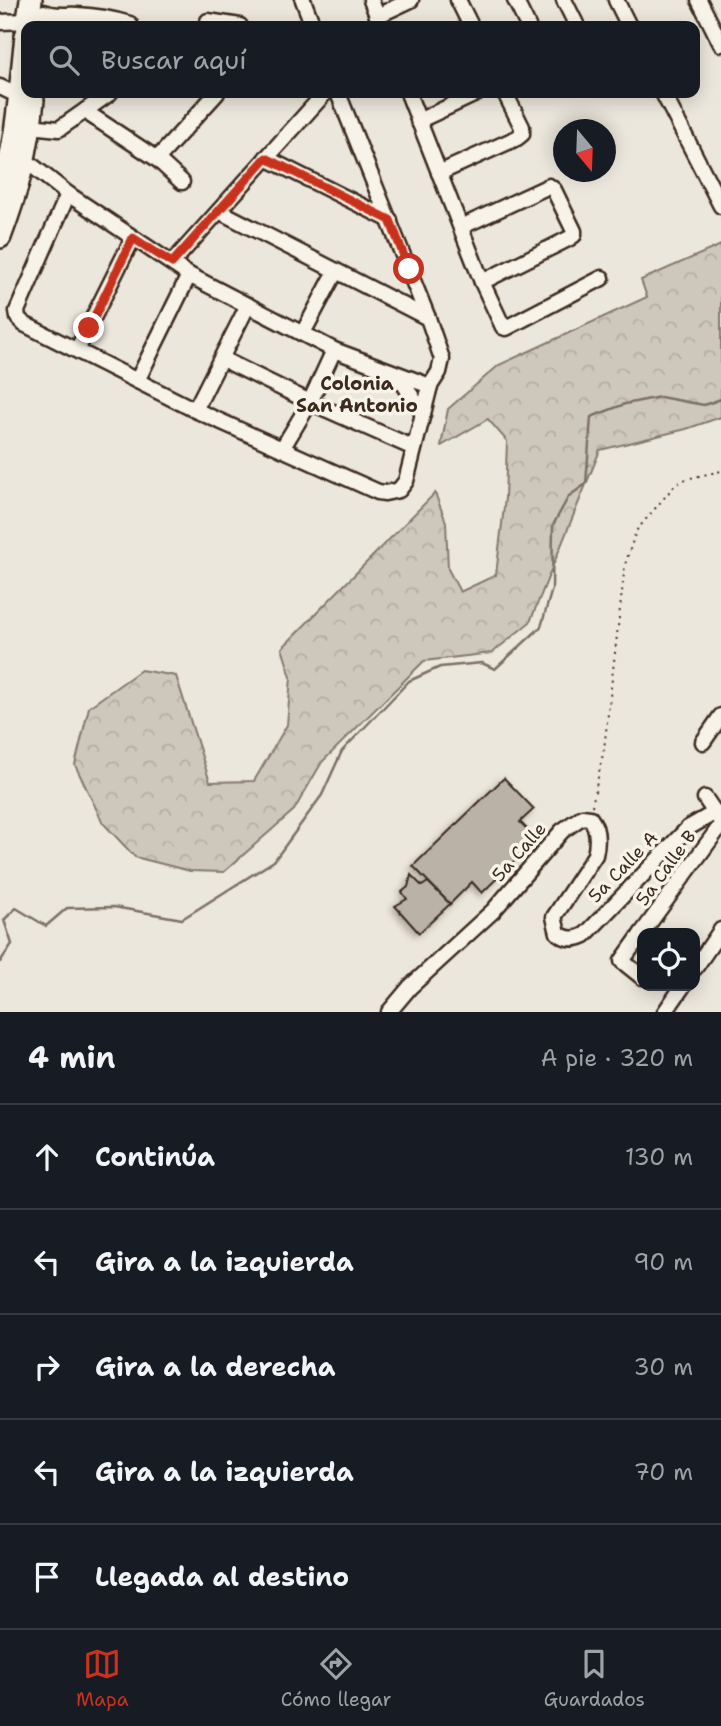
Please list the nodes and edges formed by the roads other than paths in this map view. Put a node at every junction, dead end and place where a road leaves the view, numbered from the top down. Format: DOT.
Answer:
graph roads {
  1 [pos="303,0"];
  2 [pos="370,0"];
  3 [pos="411,0"];
  4 [pos="458,0"];
  5 [pos="516,0"];
  6 [pos="564,0"];
  7 [pos="699,0"];
  8 [pos="623,2"];
  9 [pos="35,17"];
  10 [pos="120,21"];
  11 [pos="311,21"];
  12 [pos="379,21"];
  13 [pos="468,21"];
  14 [pos="526,21"];
  15 [pos="574,21"];
  16 [pos="628,21"];
  17 [pos="0,22"];
  18 [pos="721,44"];
  19 [pos="18,92"];
  20 [pos="103,98"];
  21 [pos="212,98"];
  22 [pos="320,98"];
  23 [pos="340,98"];
  24 [pos="410,98"];
  25 [pos="467,98"];
  26 [pos="508,98"];
  27 [pos="666,98"];
  28 [pos="86,110"];
  29 [pos="31,121"];
  30 [pos="418,121"];
  31 [pos="266,158"];
  32 [pos="157,159"];
  33 [pos="25,160"];
  34 [pos="439,173"];
  35 [pos="182,182"];
  36 [pos="68,194"];
  37 [pos="0,197"];
  38 [pos="721,206"];
  39 [pos="219,211"];
  40 [pos="390,220"];
  41 [pos="461,227"];
  42 [pos="0,237"];
  43 [pos="133,238"];
  44 [pos="172,263"];
  45 [pos="336,271"];
  46 [pos="189,275"];
  47 [pos="603,278"];
  48 [pos="482,282"];
  49 [pos="248,305"];
  50 [pos="428,318"];
  51 [pos="303,333"];
  52 [pos="334,350"];
  53 [pos="77,351"];
  54 [pos="222,359"];
  55 [pos="398,375"];
  56 [pos="137,381"];
  57 [pos="430,386"];
  58 [pos="310,402"];
  59 [pos="195,410"];
  60 [pos="423,414"];
  61 [pos="414,448"];
  62 [pos="282,449"];
  63 [pos="721,716"];
  64 [pos="703,742"];
  65 [pos="705,797"];
  66 [pos="590,818"];
  67 [pos="719,820"];
  68 [pos="645,928"];
  69 [pos="721,930"];
  70 [pos="637,940"];
  71 [pos="700,961"];
  72 [pos="637,973"];
  73 [pos="679,991"];
  74 [pos="388,1012"];
  75 [pos="664,1012"];
  1 -- 11 [label="street"];
  2 -- 12 [label="street"];
  3 -- 12 [label="street"];
  4 -- 13 [label="street"];
  5 -- 14 [label="street"];
  6 -- 15 [label="street"];
  7 -- 18 [label="street"];
  8 -- 16 [label="street"];
  9 -- 10 [label="street"];
  9 -- 17 [label="street"];
  19 -- 29 [label="highway"];
  19 -- 37 [label="highway"];
  20 -- 28 [label="street"];
  21 -- 32 [label="street"];
  22 -- 31 [label="street"];
  23 -- 40 [label="street"];
  24 -- 30 [label="street"];
  25 -- 30 [label="street"];
  26 -- 34 [label="street"];
  27 -- 38 [label="street"];
  28 -- 29 [label="street"];
  28 -- 32 [label="street"];
  29 -- 33 [label="highway"];
  30 -- 34 [label="street"];
  31 -- 39 [label="street"];
  31 -- 40 [label="street"];
  32 -- 35 [label="street"];
  33 -- 36 [label="street"];
  33 -- 42 [label="highway"];
  34 -- 41 [label="street"];
  36 -- 43 [label="street"];
  36 -- 53 [label="street"];
  39 -- 44 [label="street"];
  39 -- 45 [label="street"];
  40 -- 50 [label="street"];
  41 -- 48 [label="street"];
  41 -- 48 [label="street"];
  43 -- 44 [label="street"];
  43 -- 53 [label="street"];
  44 -- 46 [label="street"];
  45 -- 50 [label="street"];
  45 -- 51 [label="street"];
  46 -- 49 [label="street"];
  46 -- 56 [label="street"];
  47 -- 48 [label="street"];
  49 -- 51 [label="street"];
  49 -- 54 [label="street"];
  50 -- 57 [label="street"];
  51 -- 52 [label="street"];
  52 -- 55 [label="street"];
  52 -- 58 [label="street"];
  53 -- 56 [label="street"];
  54 -- 58 [label="street"];
  54 -- 59 [label="street"];
  55 -- 57 [label="street"];
  55 -- 60 [label="street"];
  56 -- 59 [label="street"];
  57 -- 60 [label="street"];
  58 -- 61 [label="street"];
  58 -- 62 [label="street"];
  59 -- 62 [label="street"];
  60 -- 61 [label="street"];
  61 -- 62 [label="street"];
  63 -- 64 [label="street"];
  65 -- 67 [label="street"];
  66 -- 67 [label="street, 5a Calle A"];
  66 -- 74 [label="street, 5a Calle"];
  67 -- 68 [label="street, 5a Calle B"];
  69 -- 71 [label="street"];
  70 -- 72 [label="street, 5a Calle B"];
  73 -- 75 [label="street"];
}
